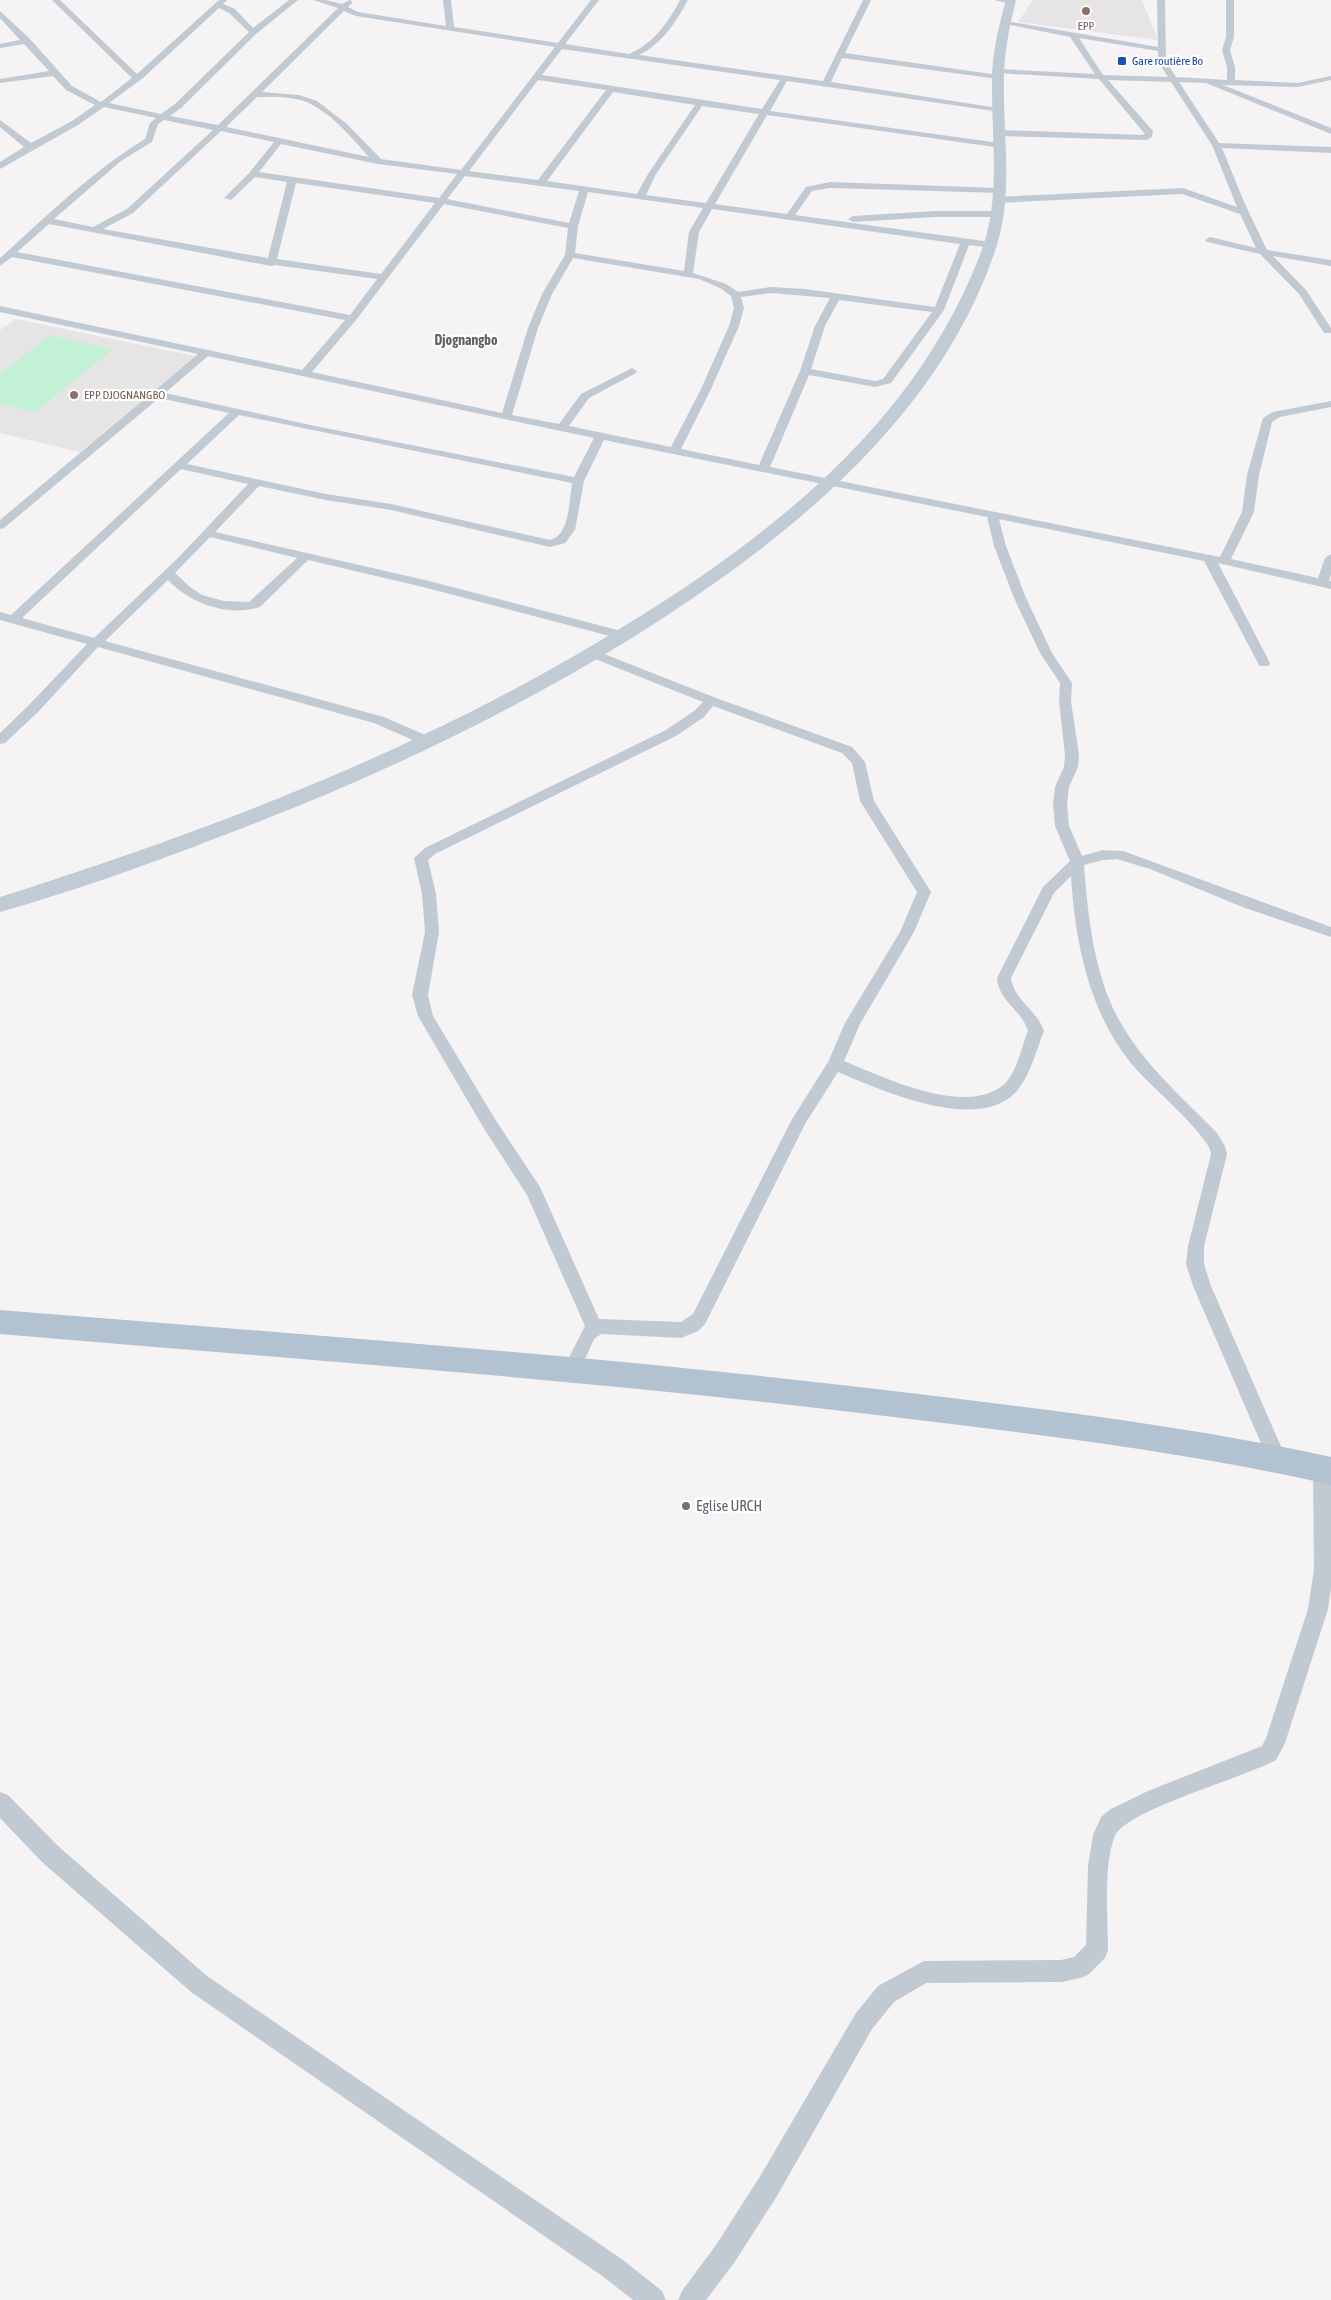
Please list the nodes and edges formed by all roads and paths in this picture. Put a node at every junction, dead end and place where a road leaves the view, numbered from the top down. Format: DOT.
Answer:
graph roads {
  1 [pos="56,0"];
  2 [pos="294,0"];
  3 [pos="317,0"];
  4 [pos="351,0"];
  5 [pos="447,0"];
  6 [pos="595,0"];
  7 [pos="684,0"];
  8 [pos="867,0"];
  9 [pos="1161,0"];
  10 [pos="1230,0"];
  11 [pos="1007,1"];
  12 [pos="221,3"];
  13 [pos="342,8"];
  14 [pos="1,15"];
  15 [pos="1005,23"];
  16 [pos="450,29"];
  17 [pos="253,32"];
  18 [pos="1072,33"];
  19 [pos="27,41"];
  20 [pos="0,46"];
  21 [pos="560,46"];
  22 [pos="1163,50"];
  23 [pos="840,55"];
  24 [pos="630,56"];
  25 [pos="54,73"];
  26 [pos="998,74"];
  27 [pos="537,76"];
  28 [pos="1101,77"];
  29 [pos="137,78"];
  30 [pos="1331,78"];
  31 [pos="784,79"];
  32 [pos="1172,79"];
  33 [pos="0,81"];
  34 [pos="1207,82"];
  35 [pos="1231,82"];
  36 [pos="826,83"];
  37 [pos="611,89"];
  38 [pos="255,94"];
  39 [pos="700,103"];
  40 [pos="103,104"];
  41 [pos="998,110"];
  42 [pos="764,111"];
  43 [pos="164,117"];
  44 [pos="0,123"];
  45 [pos="220,128"];
  46 [pos="1331,131"];
  47 [pos="999,140"];
  48 [pos="279,142"];
  49 [pos="1216,145"];
  50 [pos="30,147"];
  51 [pos="1331,150"];
  52 [pos="378,161"];
  53 [pos="0,166"];
  54 [pos="462,172"];
  55 [pos="253,174"];
  56 [pos="292,180"];
  57 [pos="541,183"];
  58 [pos="584,190"];
  59 [pos="640,197"];
  60 [pos="228,198"];
  61 [pos="442,201"];
  62 [pos="998,202"];
  63 [pos="707,207"];
  64 [pos="1244,212"];
  65 [pos="788,218"];
  66 [pos="48,221"];
  67 [pos="826,223"];
  68 [pos="573,226"];
  69 [pos="93,230"];
  70 [pos="1210,240"];
  71 [pos="965,242"];
  72 [pos="992,245"];
  73 [pos="1263,252"];
  74 [pos="11,254"];
  75 [pos="570,255"];
  76 [pos="0,263"];
  77 [pos="271,263"];
  78 [pos="1331,263"];
  79 [pos="688,275"];
  80 [pos="382,277"];
  81 [pos="736,295"];
  82 [pos="836,297"];
  83 [pos="0,309"];
  84 [pos="939,310"];
  85 [pos="352,318"];
  86 [pos="1328,331"];
  87 [pos="206,353"];
  88 [pos="632,371"];
  89 [pos="805,372"];
  90 [pos="305,374"];
  91 [pos="156,394"];
  92 [pos="1331,404"];
  93 [pos="237,411"];
  94 [pos="506,417"];
  95 [pos="562,428"];
  96 [pos="600,436"];
  97 [pos="674,451"];
  98 [pos="178,465"];
  99 [pos="762,469"];
  100 [pos="578,481"];
  101 [pos="256,482"];
  102 [pos="830,482"];
  103 [pos="992,515"];
  104 [pos="0,526"];
  105 [pos="208,533"];
  106 [pos="306,556"];
  107 [pos="1209,558"];
  108 [pos="1331,558"];
  109 [pos="1224,561"];
  110 [pos="169,573"];
  111 [pos="1327,584"];
  112 [pos="0,616"];
  113 [pos="13,620"];
  114 [pos="625,636"];
  115 [pos="96,643"];
  116 [pos="594,654"];
  117 [pos="1264,663"];
  118 [pos="711,702"];
  119 [pos="0,740"];
  120 [pos="427,742"];
  121 [pos="1077,862"];
  122 [pos="0,905"];
  123 [pos="1331,932"];
  124 [pos="835,1064"];
  125 [pos="0,1322"];
  126 [pos="594,1328"];
  127 [pos="571,1371"];
  128 [pos="1277,1458"];
  129 [pos="1326,1470"];
  130 [pos="0,1803"];
  131 [pos="653,2300"];
  132 [pos="691,2300"];
  1 -- 29 [label="street"];
  2 -- 17 [label="street"];
  3 -- 13 [label="street"];
  4 -- 13 [label="street"];
  5 -- 16 [label="street"];
  6 -- 21 [label="street"];
  7 -- 24 [label="street"];
  8 -- 23 [label="street"];
  9 -- 22 [label="street"];
  10 -- 35 [label="street"];
  11 -- 15 [label="main road"];
  12 -- 17 [label="street"];
  12 -- 29 [label="street"];
  13 -- 16 [label="street"];
  13 -- 38 [label="street"];
  14 -- 19 [label="street"];
  15 -- 18 [label="street"];
  15 -- 26 [label="main road"];
  16 -- 21 [label="street"];
  17 -- 43 [label="street"];
  18 -- 22 [label="street"];
  18 -- 28 [label="street"];
  19 -- 20 [label="street"];
  19 -- 25 [label="street"];
  21 -- 24 [label="street"];
  21 -- 27 [label="street"];
  22 -- 32 [label="street"];
  23 -- 26 [label="street"];
  23 -- 36 [label="street"];
  24 -- 31 [label="street"];
  25 -- 33 [label="street"];
  25 -- 40 [label="street"];
  26 -- 28 [label="street"];
  26 -- 41 [label="main road"];
  27 -- 37 [label="street"];
  27 -- 54 [label="street"];
  28 -- 32 [label="street"];
  28 -- 47 [label="street"];
  29 -- 40 [label="street"];
  30 -- 35 [label="street"];
  31 -- 36 [label="street"];
  31 -- 42 [label="street"];
  32 -- 34 [label="street"];
  32 -- 49 [label="street"];
  34 -- 35 [label="street"];
  34 -- 46 [label="street"];
  36 -- 41 [label="street"];
  37 -- 39 [label="street"];
  37 -- 57 [label="street"];
  38 -- 45 [label="street"];
  38 -- 52 [label="street"];
  39 -- 42 [label="street"];
  39 -- 59 [label="street"];
  40 -- 43 [label="street"];
  40 -- 50 [label="street"];
  41 -- 47 [label="main road"];
  42 -- 47 [label="street"];
  42 -- 63 [label="street"];
  43 -- 45 [label="street"];
  43 -- 66 [label="street"];
  44 -- 50 [label="street"];
  45 -- 48 [label="street"];
  45 -- 69 [label="street"];
  47 -- 62 [label="main road"];
  48 -- 52 [label="street"];
  48 -- 55 [label="street"];
  49 -- 51 [label="street"];
  49 -- 64 [label="street"];
  50 -- 53 [label="street"];
  52 -- 54 [label="street"];
  54 -- 57 [label="street"];
  54 -- 61 [label="street"];
  55 -- 56 [label="street"];
  55 -- 60 [label="street"];
  56 -- 61 [label="street"];
  56 -- 77 [label="street"];
  57 -- 58 [label="street"];
  58 -- 59 [label="street"];
  58 -- 68 [label="street"];
  59 -- 63 [label="street"];
  61 -- 68 [label="street"];
  61 -- 80 [label="street"];
  62 -- 64 [label="street"];
  62 -- 65 [label="street"];
  62 -- 67 [label="street"];
  62 -- 72 [label="main road"];
  63 -- 65 [label="street"];
  63 -- 79 [label="street"];
  64 -- 73 [label="street"];
  65 -- 67 [label="street"];
  66 -- 69 [label="street"];
  66 -- 74 [label="street"];
  67 -- 71 [label="street"];
  68 -- 75 [label="street"];
  69 -- 77 [label="street"];
  70 -- 73 [label="street"];
  71 -- 72 [label="street"];
  71 -- 84 [label="street"];
  72 -- 102 [label="main road"];
  73 -- 78 [label="street"];
  73 -- 86 [label="street"];
  74 -- 76 [label="street"];
  74 -- 85 [label="street"];
  75 -- 79 [label="street"];
  75 -- 94 [label="street"];
  77 -- 80 [label="street"];
  79 -- 81 [label="street"];
  80 -- 85 [label="street"];
  81 -- 82 [label="street"];
  81 -- 97 [label="street"];
  82 -- 84 [label="street"];
  82 -- 89 [label="street"];
  83 -- 87 [label="street"];
  84 -- 89 [label="street"];
  85 -- 90 [label="street"];
  87 -- 90 [label="street"];
  87 -- 91 [label="street"];
  88 -- 95 [label="street"];
  89 -- 99 [label="street"];
  90 -- 94 [label="street"];
  91 -- 93 [label="street"];
  91 -- 104 [label="street"];
  92 -- 109 [label="street"];
  93 -- 98 [label="street"];
  93 -- 100 [label="street"];
  94 -- 95 [label="street"];
  95 -- 96 [label="street"];
  96 -- 97 [label="street"];
  96 -- 100 [label="street"];
  97 -- 99 [label="street"];
  98 -- 101 [label="street"];
  98 -- 113 [label="street"];
  99 -- 102 [label="street"];
  100 -- 101 [label="street"];
  101 -- 105 [label="street"];
  102 -- 103 [label="street"];
  102 -- 114 [label="main road"];
  103 -- 107 [label="street"];
  103 -- 121 [label="street"];
  105 -- 106 [label="street"];
  105 -- 110 [label="street"];
  106 -- 110 [label="street"];
  106 -- 114 [label="street"];
  107 -- 109 [label="street"];
  107 -- 117 [label="street"];
  108 -- 111 [label="street"];
  109 -- 111 [label="street"];
  110 -- 115 [label="street"];
  112 -- 113 [label="street"];
  113 -- 115 [label="street"];
  114 -- 116 [label="main road"];
  115 -- 119 [label="street"];
  115 -- 120 [label="street"];
  116 -- 118 [label="street"];
  116 -- 120 [label="main road"];
  118 -- 124 [label="street"];
  118 -- 126 [label="street"];
  120 -- 122 [label="main road"];
  121 -- 123 [label="street"];
  121 -- 124 [label="street"];
  121 -- 128 [label="street"];
  124 -- 126 [label="street"];
  125 -- 127 [label="main road"];
  126 -- 127 [label="street"];
  127 -- 128 [label="main road"];
  128 -- 129 [label="main road"];
  129 -- 132 [label="street"];
  130 -- 131 [label="street"];
}
